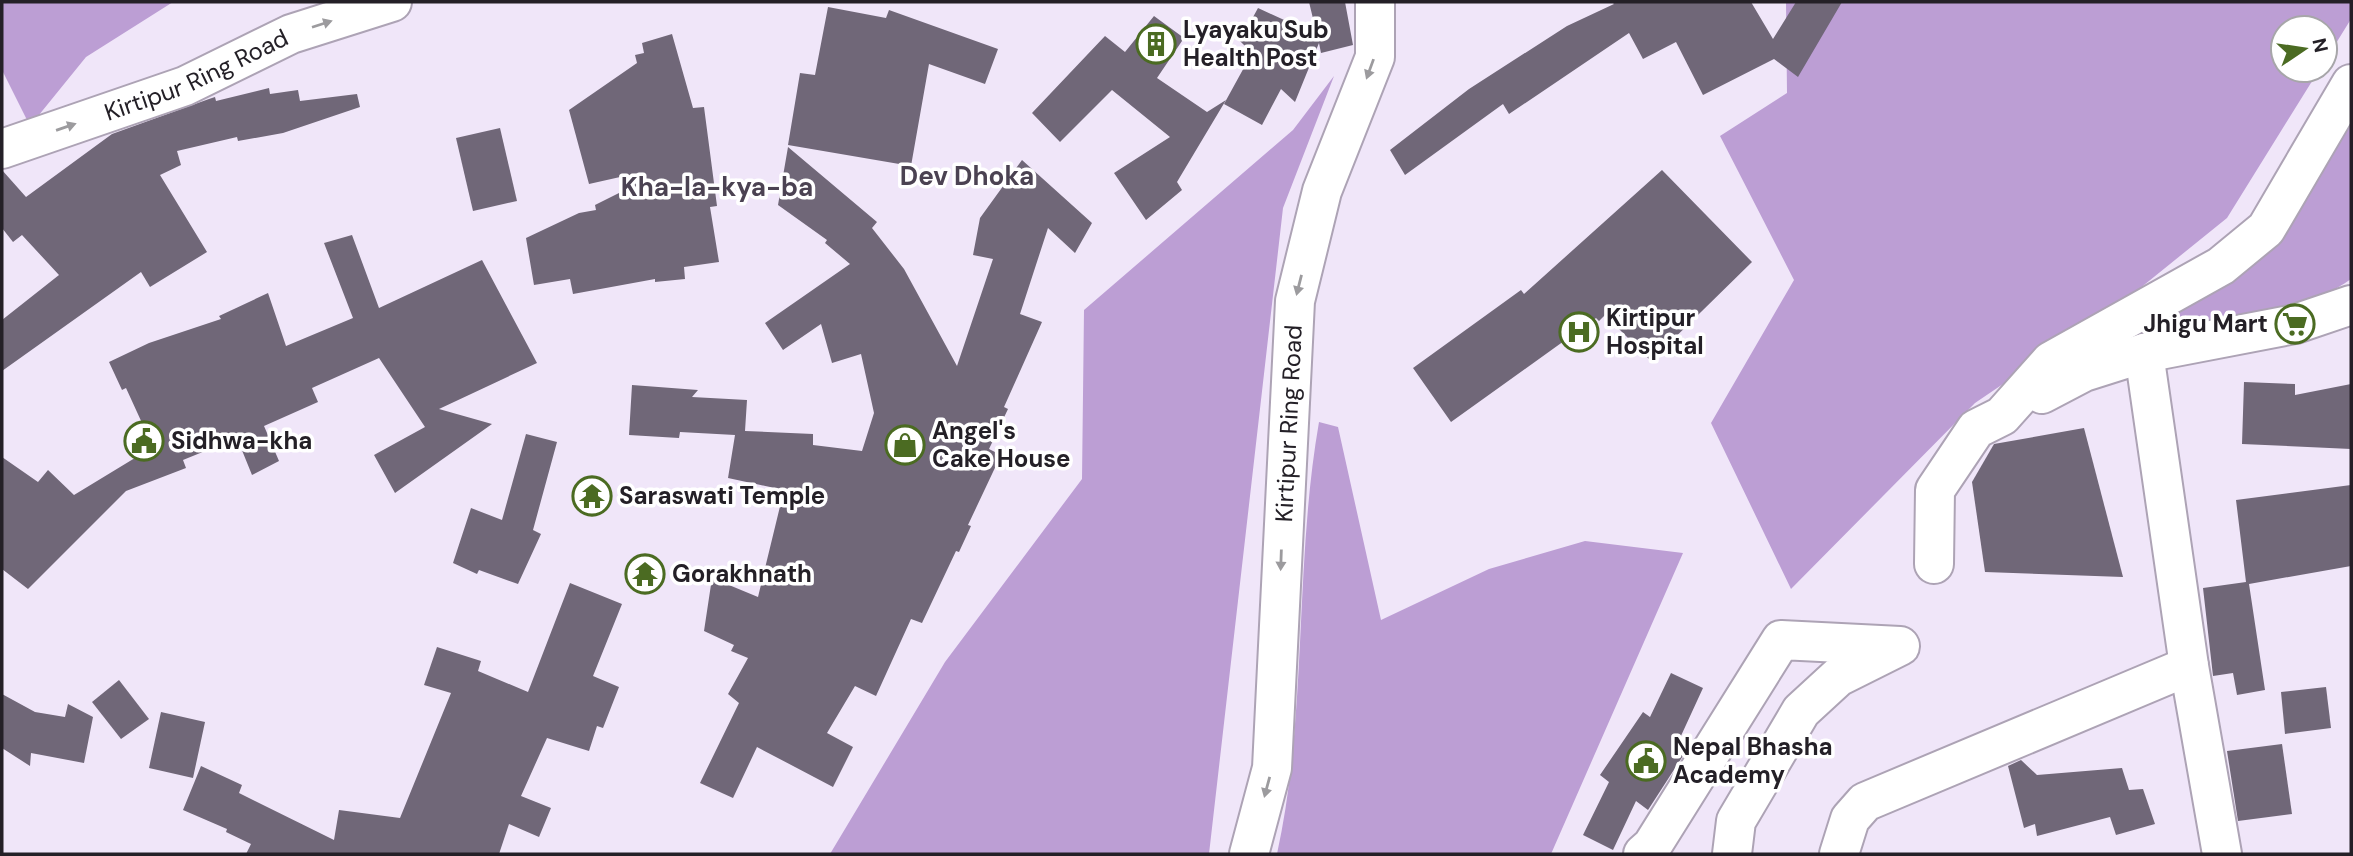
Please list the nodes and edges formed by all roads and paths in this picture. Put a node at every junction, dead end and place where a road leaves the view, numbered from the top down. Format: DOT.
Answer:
graph roads {
  1 [pos="392,2"];
  2 [pos="1375,2"];
  3 [pos="2351,84"];
  4 [pos="2,149"];
  5 [pos="2351,305"];
  6 [pos="2144,353"];
  7 [pos="2001,416"];
  8 [pos="1934,564"];
  9 [pos="2189,666"];
  10 [pos="1249,854"];
  11 [pos="1643,854"];
  12 [pos="1732,854"];
  13 [pos="1839,854"];
  14 [pos="2222,854"];
  4 -- 1 [label="street, Kirtipur Ring Road, one-way"];
  2 -- 10 [label="street, Kirtipur Ring Road, one-way"];
  3 -- 7 [label="street"];
  5 -- 6 [label="street"];
  6 -- 7 [label="street"];
  6 -- 9 [label="street"];
  7 -- 8 [label="street"];
  9 -- 13 [label="street"];
  9 -- 14 [label="street"];
  11 -- 12 [label="street"];
}
